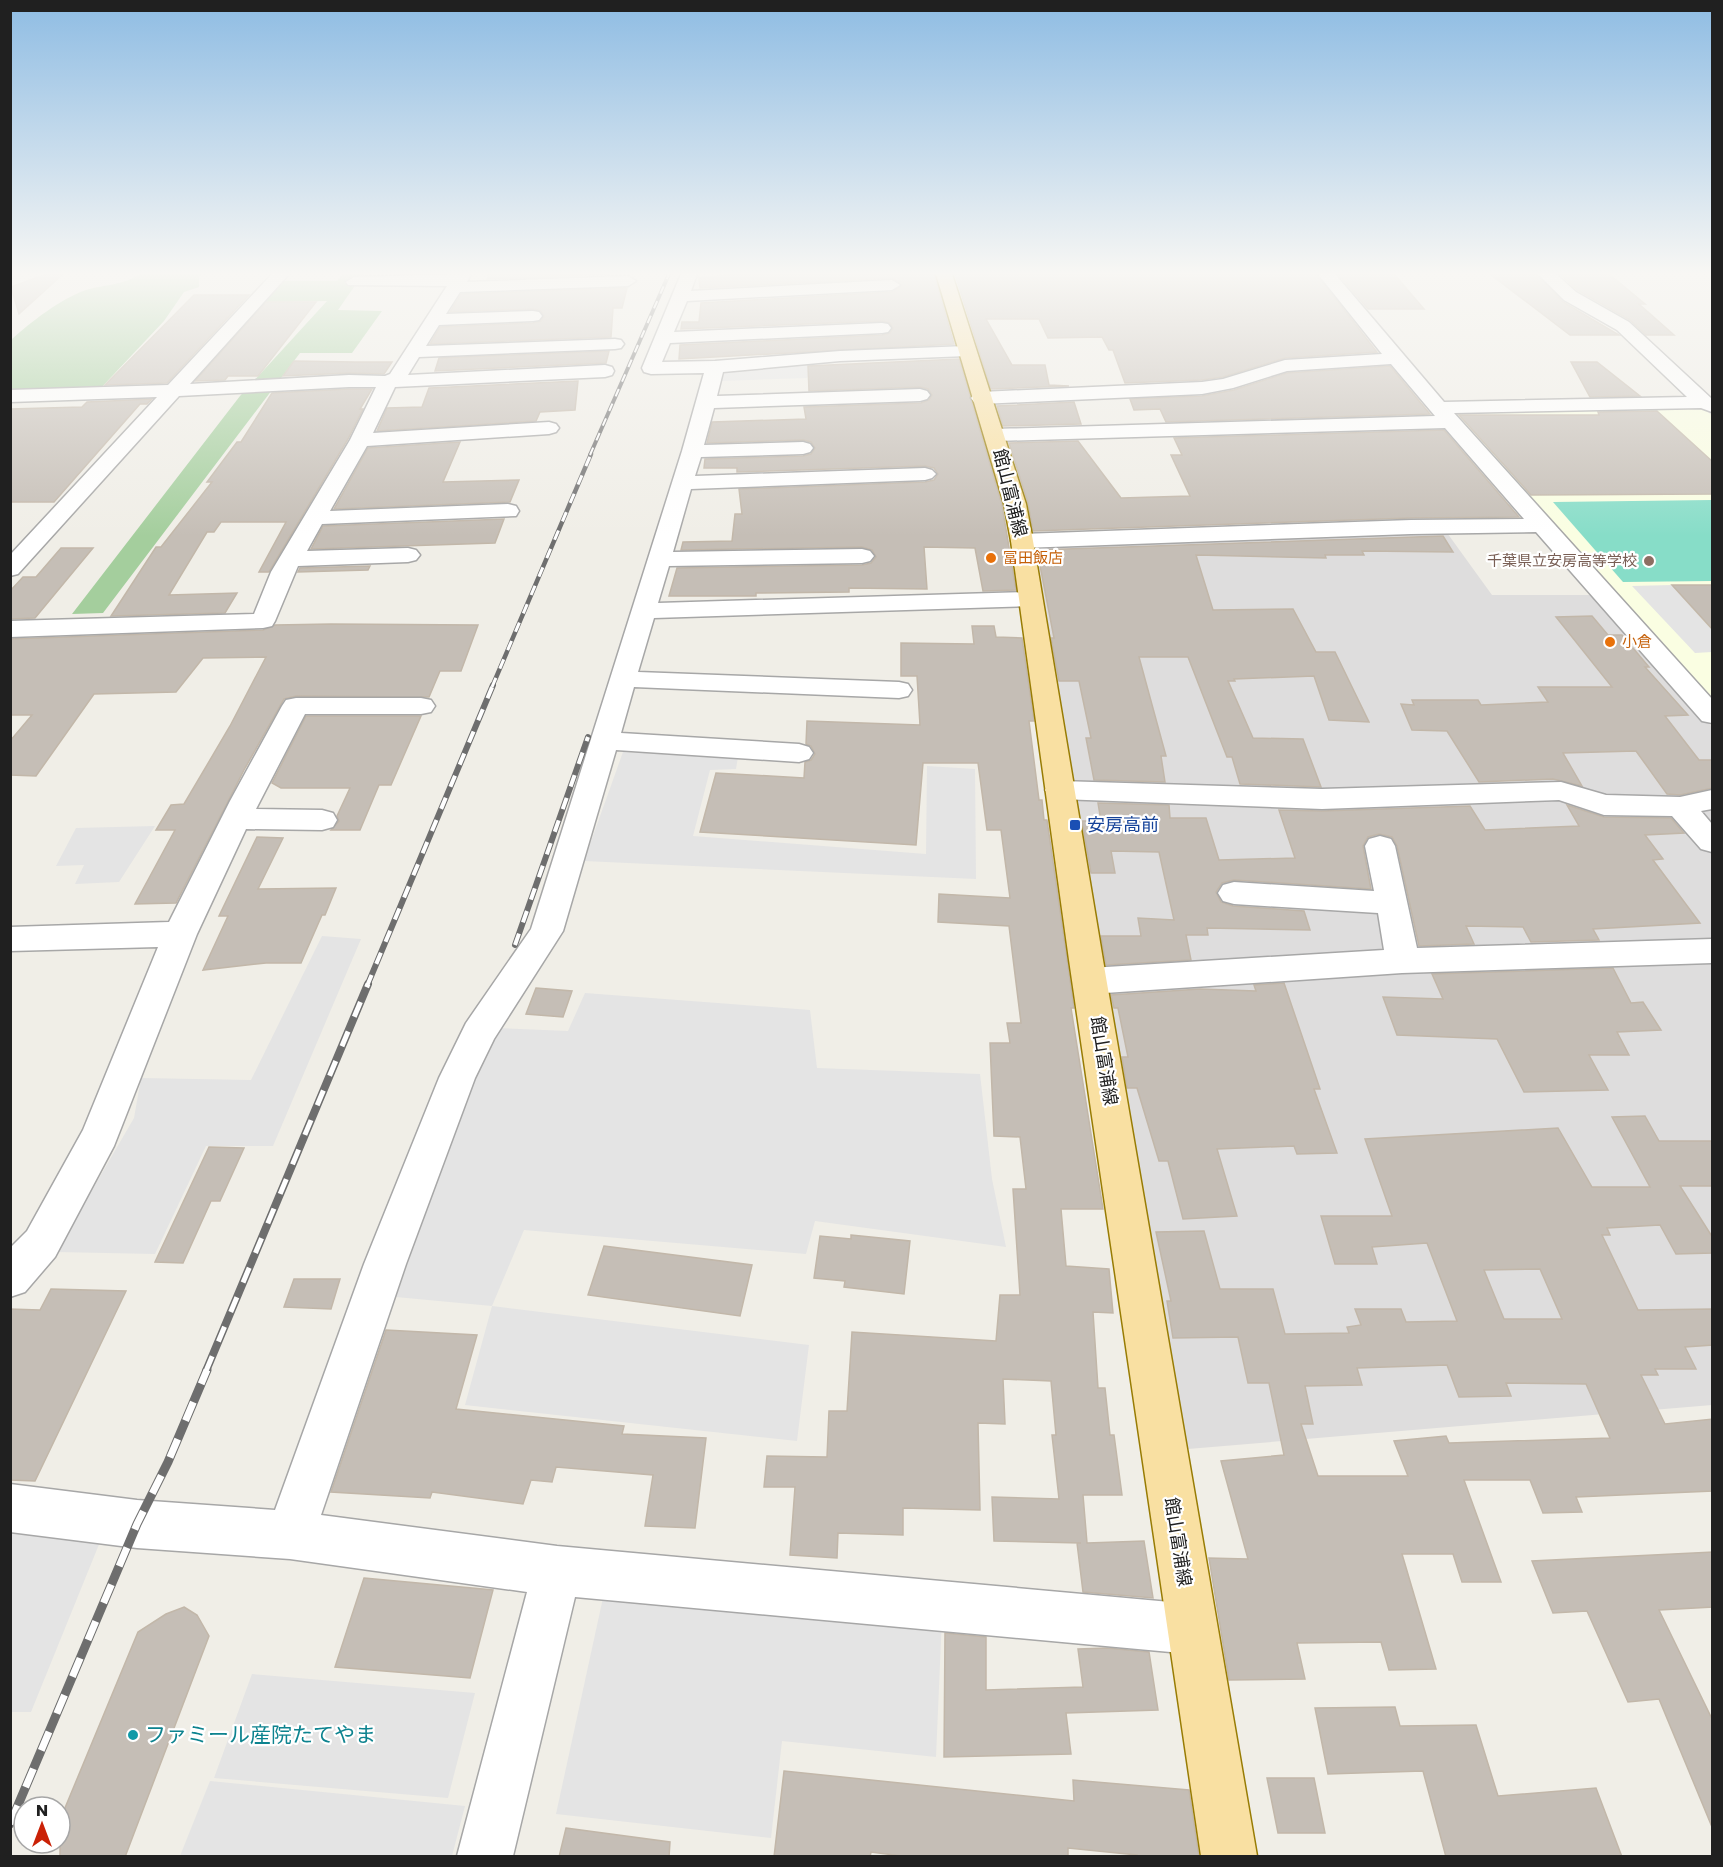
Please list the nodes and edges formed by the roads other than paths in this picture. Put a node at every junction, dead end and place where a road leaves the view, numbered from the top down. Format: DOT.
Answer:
graph roads {
  1 [pos="202,361"];
  2 [pos="407,361"];
  3 [pos="654,361"];
  4 [pos="782,361"];
  5 [pos="970,361"];
  6 [pos="1353,361"];
  7 [pos="1399,361"];
  8 [pos="1661,361"];
  9 [pos="715,367"];
  10 [pos="605,371"];
  11 [pos="388,382"];
  12 [pos="175,391"];
  13 [pos="920,395"];
  14 [pos="981,398"];
  15 [pos="1710,399"];
  16 [pos="705,402"];
  17 [pos="15,403"];
  18 [pos="1443,415"];
  19 [pos="549,428"];
  20 [pos="995,435"];
  21 [pos="360,440"];
  22 [pos="803,448"];
  23 [pos="692,450"];
  24 [pos="925,474"];
  25 [pos="685,498"];
  26 [pos="508,511"];
  27 [pos="314,518"];
  28 [pos="1544,525"];
  29 [pos="1022,541"];
  30 [pos="408,555"];
  31 [pos="862,556"];
  32 [pos="291,560"];
  33 [pos="659,560"];
  34 [pos="10,569"];
  35 [pos="1030,599"];
  36 [pos="643,611"];
  37 [pos="10,629"];
  38 [pos="622,679"];
  39 [pos="899,690"];
  40 [pos="421,706"];
  41 [pos="1713,715"];
  42 [pos="603,741"];
  43 [pos="799,753"];
  44 [pos="1060,790"];
  45 [pos="1713,800"];
  46 [pos="1680,807"];
  47 [pos="236,819"];
  48 [pos="322,820"];
  49 [pos="1713,842"];
  50 [pos="1380,846"];
  51 [pos="1234,893"];
  52 [pos="1393,903"];
  53 [pos="180,934"];
  54 [pos="10,939"];
  55 [pos="1713,951"];
  56 [pos="1402,961"];
  57 [pos="1090,981"];
  58 [pos="10,1278"];
  59 [pos="10,1508"];
  60 [pos="290,1535"];
  61 [pos="557,1571"];
  62 [pos="1192,1629"];
  63 [pos="485,1857"];
  64 [pos="1229,1857"];
  1 -- 12 [label="street"];
  2 -- 11 [label="street"];
  3 -- 9 [label="street"];
  4 -- 9 [label="street"];
  5 -- 14 [label="main road, 館山富浦線"];
  6 -- 14 [label="street"];
  7 -- 18 [label="street"];
  8 -- 15 [label="street"];
  9 -- 16 [label="street"];
  10 -- 11 [label="street"];
  11 -- 12 [label="street"];
  11 -- 21 [label="street"];
  12 -- 17 [label="street"];
  12 -- 34 [label="street"];
  13 -- 16 [label="street"];
  14 -- 20 [label="main road, 館山富浦線"];
  15 -- 18 [label="street"];
  16 -- 23 [label="street"];
  18 -- 20 [label="street"];
  18 -- 28 [label="street"];
  19 -- 21 [label="street"];
  20 -- 29 [label="main road, 館山富浦線"];
  21 -- 27 [label="street"];
  22 -- 23 [label="street"];
  23 -- 25 [label="street"];
  24 -- 25 [label="street"];
  25 -- 33 [label="street"];
  26 -- 27 [label="street"];
  27 -- 32 [label="street"];
  28 -- 29 [label="street"];
  28 -- 41 [label="street"];
  29 -- 35 [label="main road, 館山富浦線"];
  30 -- 32 [label="street"];
  31 -- 33 [label="street"];
  32 -- 37 [label="street"];
  33 -- 36 [label="street"];
  35 -- 36 [label="street"];
  35 -- 44 [label="main road, 館山富浦線"];
  36 -- 38 [label="street"];
  38 -- 39 [label="street"];
  38 -- 42 [label="street"];
  40 -- 47 [label="street"];
  42 -- 43 [label="street"];
  42 -- 60 [label="street"];
  44 -- 46 [label="street"];
  44 -- 57 [label="main road, 館山富浦線"];
  45 -- 46 [label="street"];
  46 -- 49 [label="street"];
  47 -- 48 [label="street"];
  47 -- 53 [label="street"];
  50 -- 52 [label="street"];
  51 -- 52 [label="street"];
  52 -- 56 [label="street"];
  53 -- 54 [label="street"];
  53 -- 58 [label="street"];
  55 -- 56 [label="street"];
  56 -- 57 [label="street"];
  57 -- 62 [label="main road, 館山富浦線"];
  59 -- 60 [label="street"];
  60 -- 61 [label="street"];
  61 -- 62 [label="street"];
  61 -- 63 [label="street"];
  62 -- 64 [label="main road, 館山富浦線"];
}
